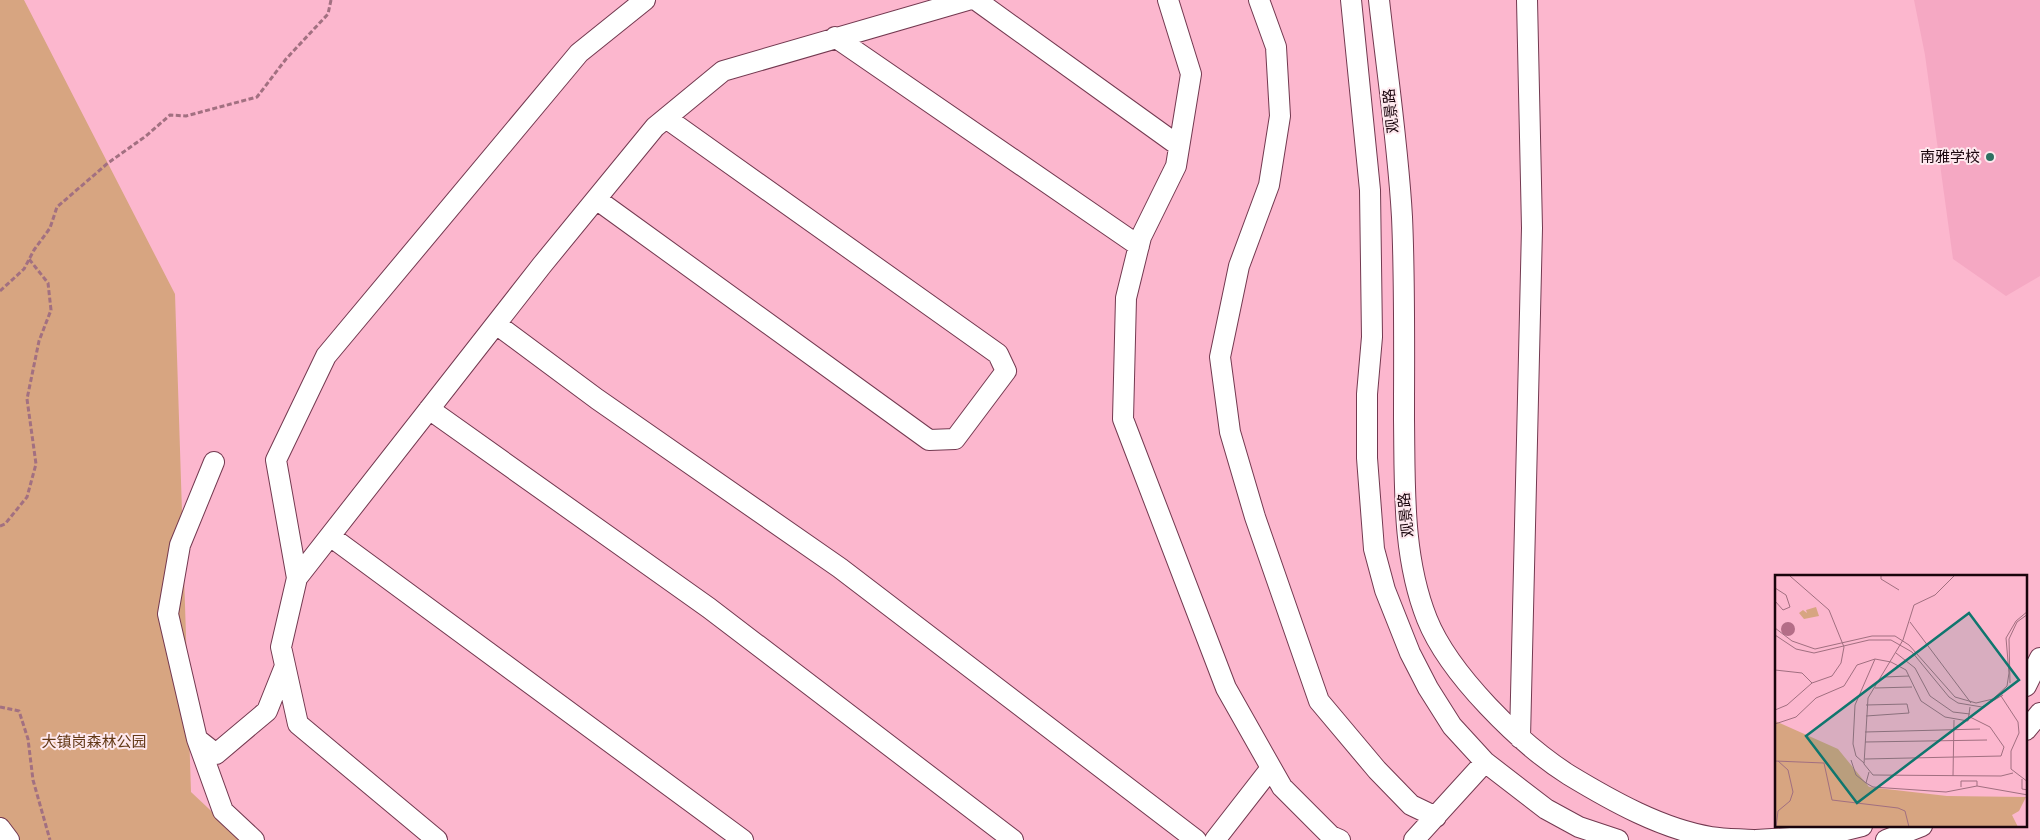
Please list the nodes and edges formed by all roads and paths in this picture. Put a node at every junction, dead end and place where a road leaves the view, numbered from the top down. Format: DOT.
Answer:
graph roads {
  1 [pos="331,0"];
  2 [pos="645,0"];
  3 [pos="968,0"];
  4 [pos="976,0"];
  5 [pos="1168,0"];
  6 [pos="1259,0"];
  7 [pos="1351,0"];
  8 [pos="1379,0"];
  9 [pos="1527,0"];
  10 [pos="835,37"];
  11 [pos="666,118"];
  12 [pos="1179,146"];
  13 [pos="596,199"];
  14 [pos="1139,246"];
  15 [pos="30,259"];
  16 [pos="0,291"];
  17 [pos="496,324"];
  18 [pos="429,409"];
  19 [pos="214,462"];
  20 [pos="0,526"];
  21 [pos="330,536"];
  22 [pos="297,578"];
  23 [pos="2040,658"];
  24 [pos="285,666"];
  25 [pos="2028,682"];
  26 [pos="0,707"];
  27 [pos="2040,713"];
  28 [pos="2028,728"];
  29 [pos="1520,738"];
  30 [pos="197,739"];
  31 [pos="1485,762"];
  32 [pos="1271,768"];
  33 [pos="1436,816"];
  34 [pos="0,828"];
  35 [pos="1854,828"];
  36 [pos="1917,828"];
  37 [pos="1419,838"];
  38 [pos="8,840"];
  39 [pos="50,840"];
  40 [pos="254,840"];
  41 [pos="437,840"];
  42 [pos="743,840"];
  43 [pos="1013,840"];
  44 [pos="1196,840"];
  45 [pos="1215,840"];
  46 [pos="1340,840"];
  47 [pos="1618,840"];
  48 [pos="1754,840"];
  49 [pos="1793,840"];
  50 [pos="1886,840"];
  1 -- 15 [label="path"];
  2 -- 22 [label="street"];
  3 -- 10 [label="street"];
  4 -- 12 [label="street"];
  5 -- 12 [label="street"];
  6 -- 33 [label="street"];
  7 -- 31 [label="street, 观景路"];
  8 -- 29 [label="street, 观景路"];
  9 -- 29 [label="street"];
  10 -- 11 [label="street"];
  10 -- 14 [label="street"];
  11 -- 13 [label="street"];
  11 -- 13 [label="street"];
  12 -- 14 [label="street"];
  13 -- 17 [label="street"];
  14 -- 32 [label="street"];
  15 -- 16 [label="path"];
  15 -- 20 [label="path"];
  17 -- 18 [label="street"];
  17 -- 44 [label="street"];
  18 -- 21 [label="street"];
  18 -- 43 [label="street"];
  19 -- 30 [label="street"];
  21 -- 22 [label="street"];
  21 -- 42 [label="street"];
  22 -- 24 [label="street"];
  23 -- 25 [label="street"];
  24 -- 30 [label="street"];
  24 -- 41 [label="street"];
  26 -- 39 [label="path"];
  27 -- 28 [label="street"];
  29 -- 48 [label="street, 观景路"];
  30 -- 40 [label="street"];
  31 -- 33 [label="street"];
  31 -- 47 [label="street, 观景路"];
  32 -- 45 [label="street"];
  32 -- 46 [label="street"];
  33 -- 37 [label="street"];
  34 -- 38 [label="street"];
  35 -- 49 [label="street, 观景路"];
  36 -- 50 [label="street"];
  48 -- 49 [label="street, 观景路"];
}
